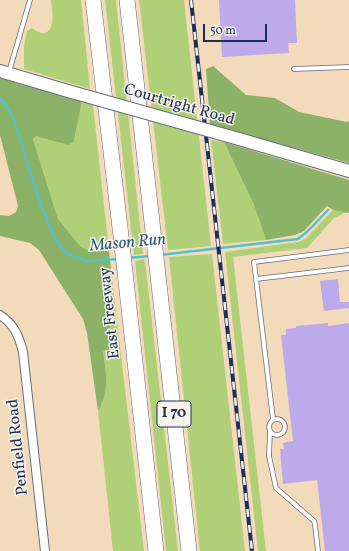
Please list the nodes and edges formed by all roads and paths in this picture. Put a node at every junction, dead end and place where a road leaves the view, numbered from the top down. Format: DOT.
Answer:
graph roads {
  1 [pos="30,0"];
  2 [pos="93,0"];
  3 [pos="127,0"];
  4 [pos="349,67"];
  5 [pos="294,69"];
  6 [pos="4,73"];
  7 [pos="349,171"];
  8 [pos="349,250"];
  9 [pos="349,268"];
  10 [pos="256,279"];
  11 [pos="0,315"];
  12 [pos="273,419"];
  13 [pos="270,432"];
  14 [pos="45,551"];
  15 [pos="156,551"];
  16 [pos="189,551"];
  17 [pos="318,551"];
  1 -- 6 [label="lane"];
  2 -- 15 [label="highway, East Freeway / I 70"];
  3 -- 16 [label="highway, I 70"];
  4 -- 5 [label="lane"];
  6 -- 7 [label="street, Courtright Road, bridge"];
  8 -- 10 [label="lane"];
  9 -- 10 [label="lane"];
  10 -- 12 [label="lane"];
  11 -- 14 [label="street, Penfield Road"];
  12 -- 13 [label="lane"];
  12 -- 13 [label="lane"];
  13 -- 17 [label="lane"];
}
